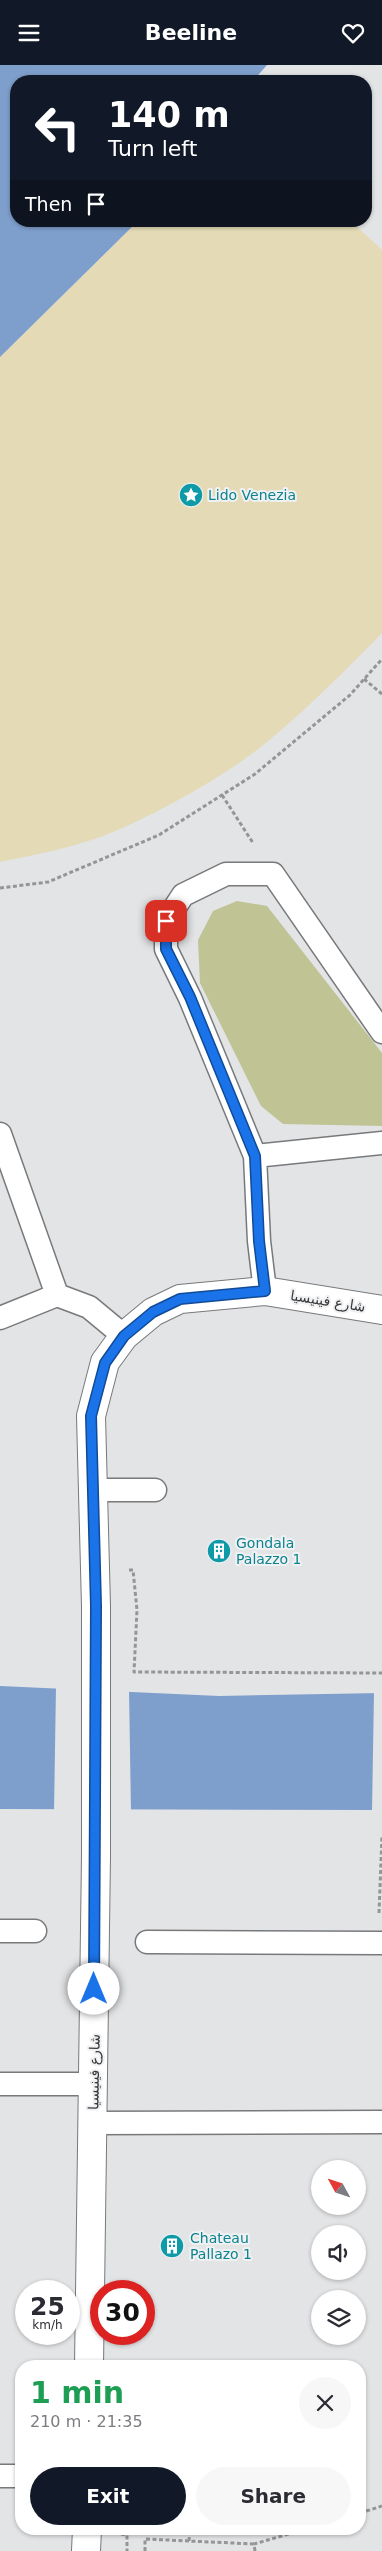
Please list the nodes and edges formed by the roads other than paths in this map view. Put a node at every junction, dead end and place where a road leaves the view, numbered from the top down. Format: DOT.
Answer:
graph roads {
  1 [pos="382,1031"];
  2 [pos="0,1134"];
  3 [pos="382,1143"];
  4 [pos="255,1156"];
  5 [pos="265,1291"];
  6 [pos="57,1295"];
  7 [pos="382,1310"];
  8 [pos="0,1318"];
  9 [pos="124,1336"];
  10 [pos="94,1490"];
  11 [pos="155,1490"];
  12 [pos="0,1931"];
  13 [pos="35,1931"];
  14 [pos="147,1942"];
  15 [pos="380,1943"];
  16 [pos="0,2084"];
  17 [pos="94,2084"];
  18 [pos="382,2122"];
  19 [pos="93,2123"];
  20 [pos="89,2360"];
  21 [pos="15,2476"];
  22 [pos="0,2477"];
  23 [pos="87,2535"];
  24 [pos="86,2551"];
  1 -- 4 [label="lane"];
  2 -- 6 [label="lane"];
  3 -- 4 [label="lane"];
  4 -- 5 [label="lane"];
  5 -- 7 [label="street, شارع فينيسيا"];
  5 -- 9 [label="street, شارع فينيسيا"];
  6 -- 8 [label="lane"];
  6 -- 9 [label="lane"];
  9 -- 10 [label="street, شارع فينيسيا"];
  10 -- 11 [label="lane"];
  10 -- 17 [label="street, شارع فينيسيا"];
  12 -- 13 [label="lane"];
  14 -- 15 [label="lane"];
  16 -- 17 [label="lane"];
  17 -- 19 [label="street, شارع فينيسيا"];
  18 -- 19 [label="lane"];
  19 -- 20 [label="street, شارع فينيسيا"];
  21 -- 22 [label="lane"];
  23 -- 24 [label="street"];
}
